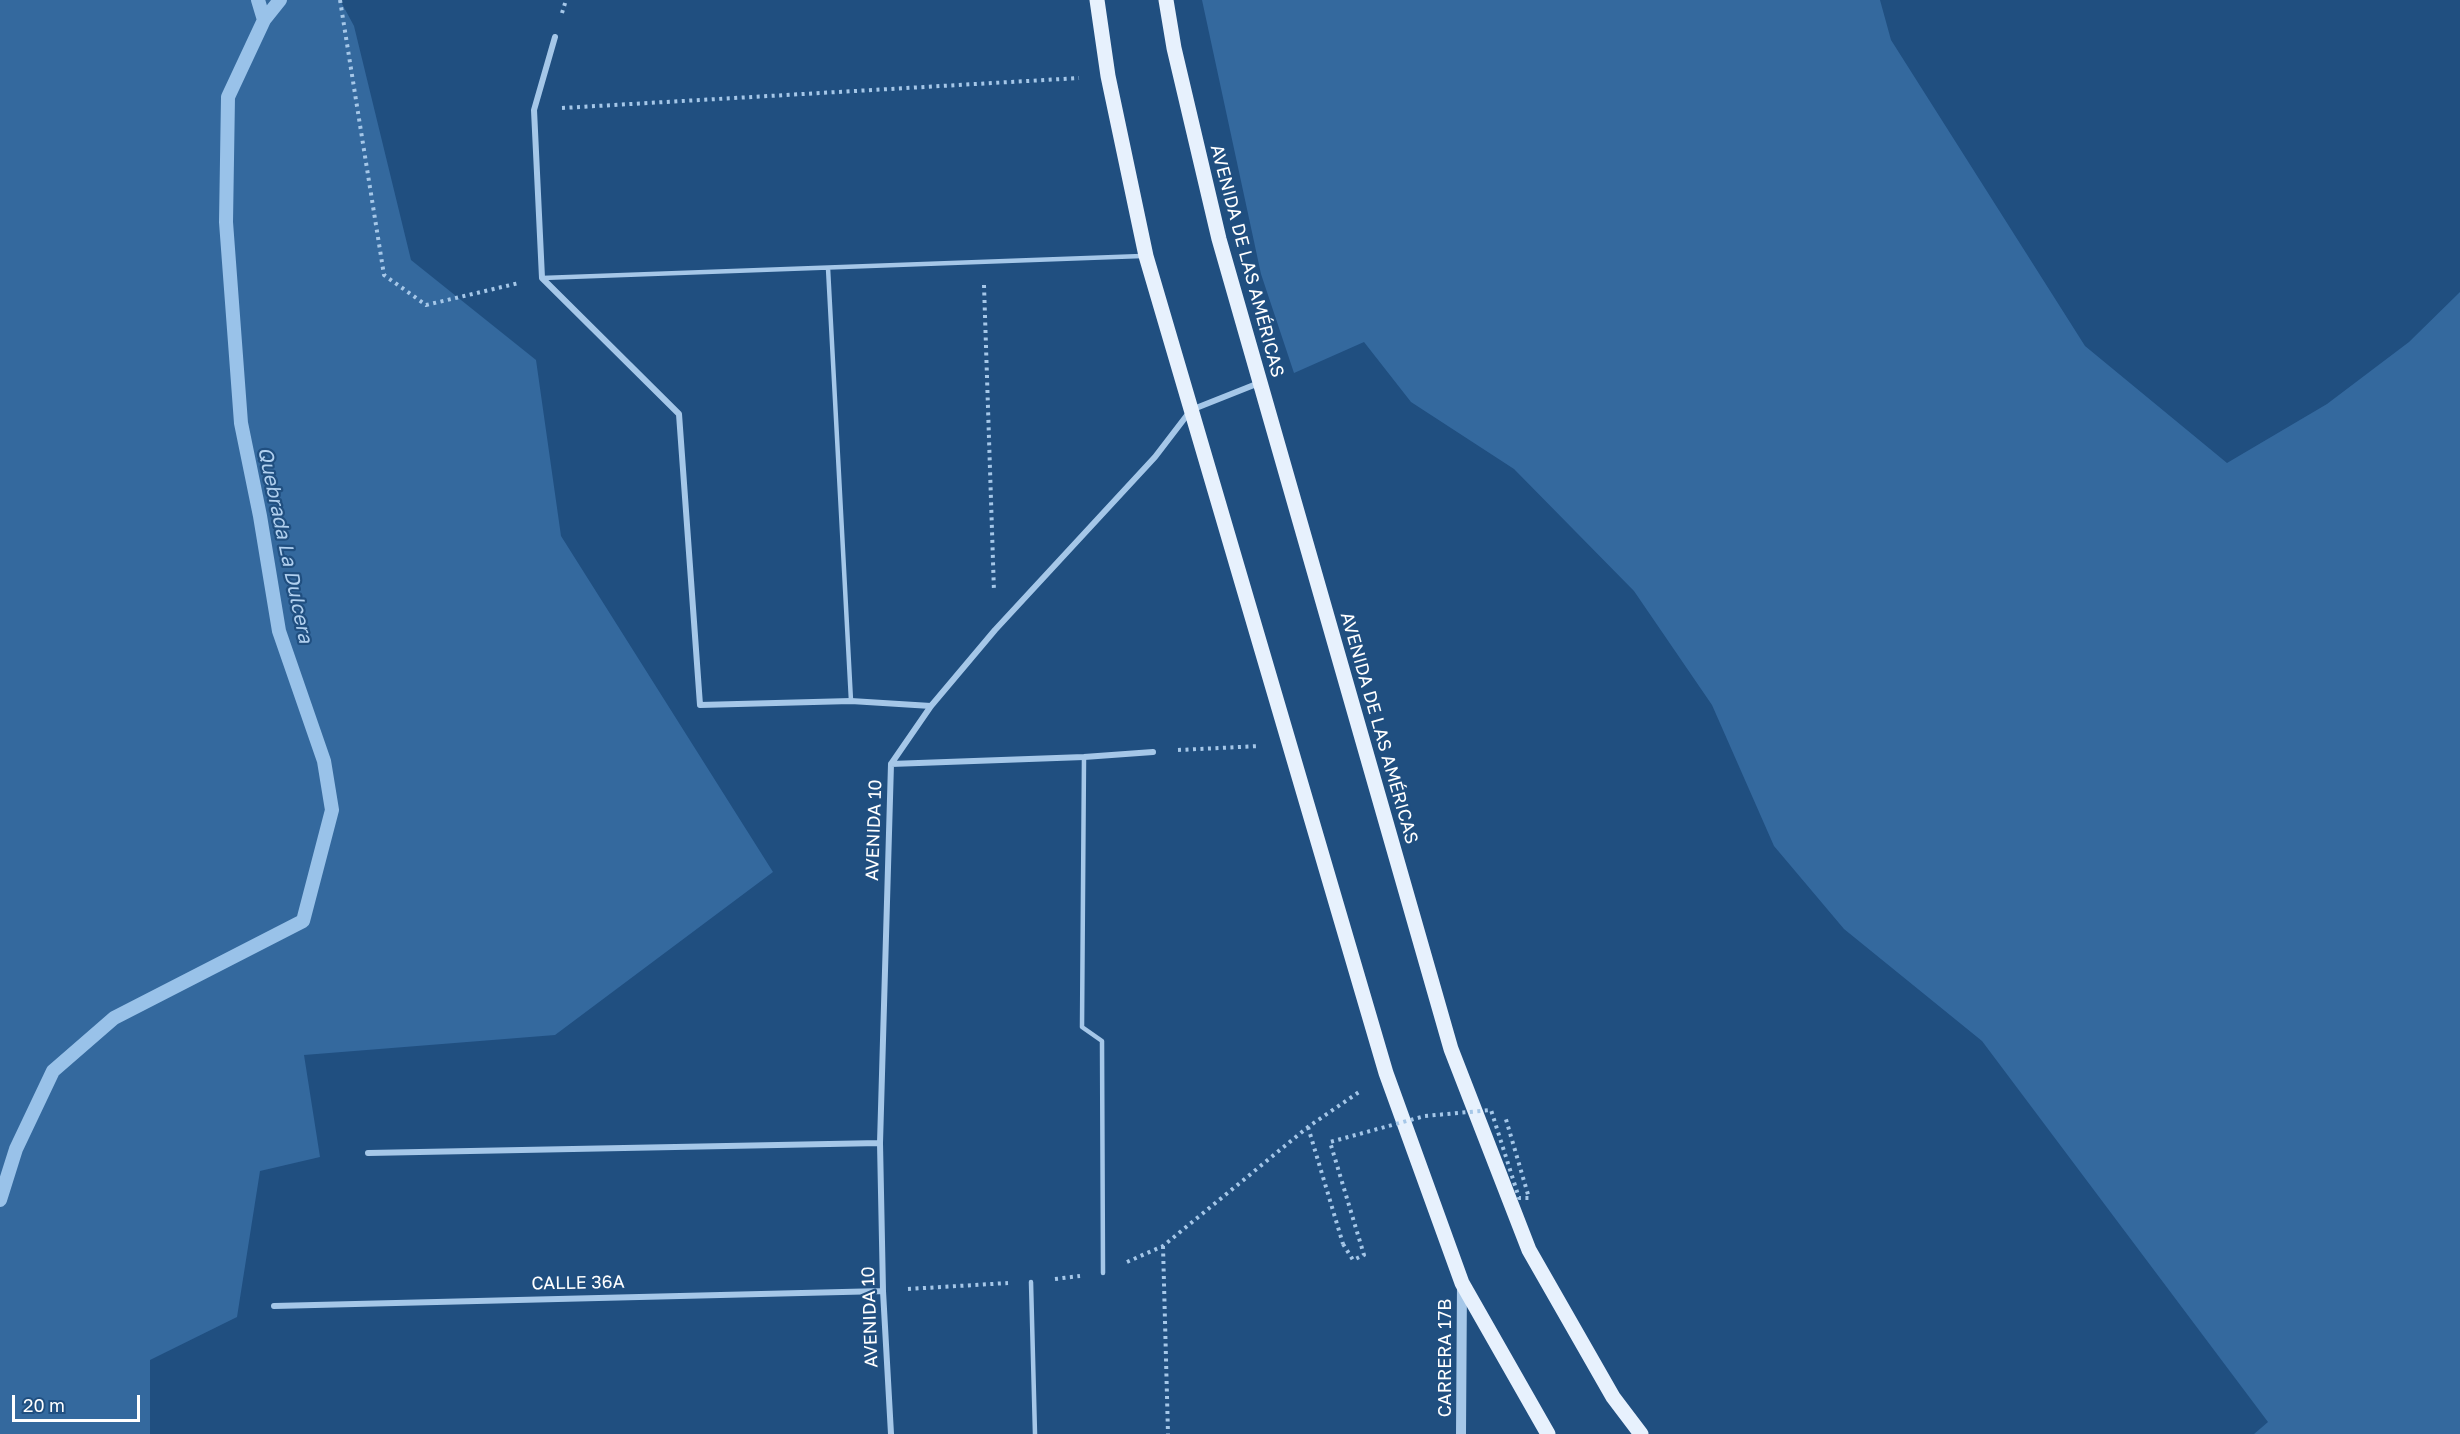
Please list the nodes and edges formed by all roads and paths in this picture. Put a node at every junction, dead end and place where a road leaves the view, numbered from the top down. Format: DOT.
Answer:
graph roads {
  1 [pos="340,0"];
  2 [pos="1096,0"];
  3 [pos="1166,0"];
  4 [pos="555,37"];
  5 [pos="1108,76"];
  6 [pos="534,110"];
  7 [pos="1146,256"];
  8 [pos="983,263"];
  9 [pos="828,268"];
  10 [pos="542,278"];
  11 [pos="1259,383"];
  12 [pos="1191,410"];
  13 [pos="995,630"];
  14 [pos="851,701"];
  15 [pos="931,706"];
  16 [pos="1290,745"];
  17 [pos="1153,752"];
  18 [pos="1084,757"];
  19 [pos="891,764"];
  20 [pos="1386,1073"];
  21 [pos="1505,1116"];
  22 [pos="1308,1127"];
  23 [pos="880,1143"];
  24 [pos="368,1153"];
  25 [pos="1162,1246"];
  26 [pos="1103,1273"];
  27 [pos="1031,1282"];
  28 [pos="1462,1283"];
  29 [pos="883,1291"];
  30 [pos="274,1306"];
  31 [pos="891,1434"];
  32 [pos="1035,1434"];
  33 [pos="1168,1434"];
  34 [pos="1461,1434"];
  35 [pos="1548,1434"];
  36 [pos="1641,1434"];
  1 -- 10 [label="path"];
  2 -- 5 [label="main road"];
  3 -- 11 [label="main road, AVENIDA DE LAS AMÉRICAS"];
  4 -- 6 [label="street"];
  5 -- 6 [label="path"];
  5 -- 7 [label="main road"];
  6 -- 10 [label="street"];
  7 -- 8 [label="lane"];
  7 -- 12 [label="main road"];
  8 -- 9 [label="lane"];
  8 -- 13 [label="path"];
  9 -- 10 [label="lane"];
  9 -- 14 [label="lane"];
  10 -- 14 [label="street"];
  11 -- 12 [label="street"];
  11 -- 36 [label="main road, AVENIDA DE LAS AMÉRICAS"];
  12 -- 13 [label="street, AVENIDA 10"];
  12 -- 16 [label="main road"];
  13 -- 15 [label="street, AVENIDA 10"];
  14 -- 15 [label="street"];
  15 -- 19 [label="street, AVENIDA 10"];
  16 -- 17 [label="path"];
  16 -- 20 [label="main road"];
  17 -- 18 [label="street"];
  18 -- 19 [label="street"];
  18 -- 26 [label="lane"];
  19 -- 23 [label="street, AVENIDA 10"];
  20 -- 22 [label="path"];
  20 -- 28 [label="main road"];
  21 -- 22 [label="path, bridge"];
  22 -- 25 [label="path"];
  23 -- 24 [label="street"];
  23 -- 29 [label="street, AVENIDA 10"];
  25 -- 26 [label="path"];
  25 -- 33 [label="path"];
  26 -- 27 [label="path"];
  27 -- 29 [label="path"];
  27 -- 32 [label="lane"];
  28 -- 34 [label="street, CARRERA 17B"];
  28 -- 35 [label="main road"];
  29 -- 30 [label="street, CALLE 36A"];
  29 -- 31 [label="street, AVENIDA 10"];
}
